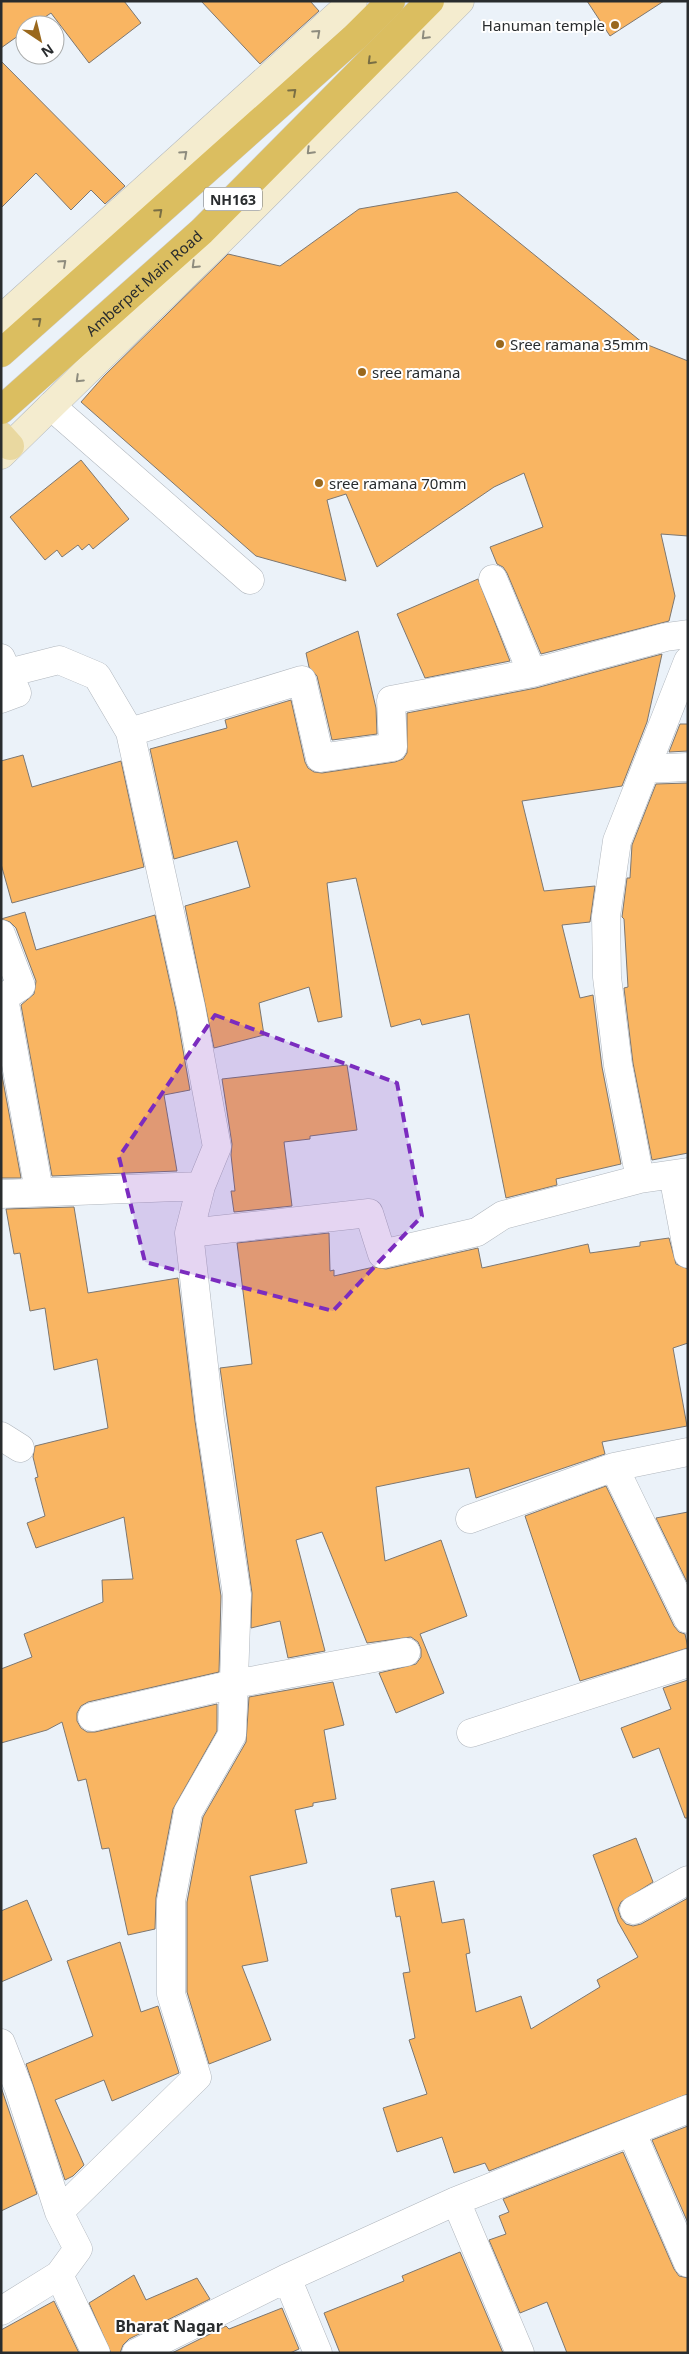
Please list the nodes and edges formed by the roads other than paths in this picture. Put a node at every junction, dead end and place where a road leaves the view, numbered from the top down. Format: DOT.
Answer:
graph roads {
  1 [pos="353,1"];
  2 [pos="390,1"];
  3 [pos="430,1"];
  4 [pos="460,1"];
  5 [pos="1,319"];
  6 [pos="1,353"];
  7 [pos="51,406"];
  8 [pos="1,410"];
  9 [pos="4,446"];
  10 [pos="493,579"];
  11 [pos="250,580"];
  12 [pos="688,634"];
  13 [pos="688,661"];
  14 [pos="4,666"];
  15 [pos="532,673"];
  16 [pos="1,699"];
  17 [pos="130,732"];
  18 [pos="688,767"];
  19 [pos="646,769"];
  20 [pos="1,934"];
  21 [pos="3,999"];
  22 [pos="680,1173"];
  23 [pos="640,1179"];
  24 [pos="201,1186"];
  25 [pos="40,1191"];
  26 [pos="1,1194"];
  27 [pos="189,1233"];
  28 [pos="688,1254"];
  29 [pos="688,1452"];
  30 [pos="614,1467"];
  31 [pos="470,1518"];
  32 [pos="688,1619"];
  33 [pos="406,1652"];
  34 [pos="688,1663"];
  35 [pos="234,1684"];
  36 [pos="92,1718"];
  37 [pos="471,1733"];
  38 [pos="688,1880"];
  39 [pos="634,1910"];
  40 [pos="1,2042"];
  41 [pos="688,2110"];
  42 [pos="632,2133"];
  43 [pos="456,2201"];
  44 [pos="59,2212"];
  45 [pos="688,2263"];
  46 [pos="58,2275"];
  47 [pos="286,2278"];
  48 [pos="1,2312"];
  49 [pos="96,2353"];
  50 [pos="136,2353"];
  51 [pos="318,2353"];
  52 [pos="520,2353"];
  5 -- 1 [label="street, one-way"];
  6 -- 2 [label="highway, NH163, one-way"];
  3 -- 8 [label="highway, Amberpet Main Road / NH163, one-way"];
  4 -- 7 [label="street, one-way"];
  7 -- 9 [label="street"];
  7 -- 11 [label="street"];
  10 -- 15 [label="street"];
  12 -- 15 [label="street"];
  13 -- 19 [label="street"];
  14 -- 16 [label="street"];
  14 -- 17 [label="street"];
  15 -- 17 [label="street"];
  17 -- 24 [label="street"];
  18 -- 19 [label="street"];
  19 -- 23 [label="street"];
  20 -- 21 [label="street"];
  21 -- 25 [label="street"];
  22 -- 23 [label="street"];
  22 -- 28 [label="street"];
  23 -- 27 [label="street"];
  24 -- 25 [label="street"];
  24 -- 27 [label="street"];
  25 -- 26 [label="street"];
  27 -- 35 [label="street"];
  29 -- 30 [label="street"];
  30 -- 31 [label="street"];
  30 -- 32 [label="street"];
  33 -- 35 [label="street"];
  34 -- 37 [label="street"];
  35 -- 36 [label="street"];
  35 -- 44 [label="street"];
  38 -- 39 [label="street"];
  40 -- 44 [label="street"];
  41 -- 42 [label="street"];
  42 -- 43 [label="street"];
  42 -- 45 [label="street"];
  43 -- 47 [label="street"];
  43 -- 52 [label="street"];
  44 -- 46 [label="street"];
  46 -- 48 [label="street"];
  46 -- 49 [label="street"];
  47 -- 50 [label="street"];
  47 -- 51 [label="street"];
}
